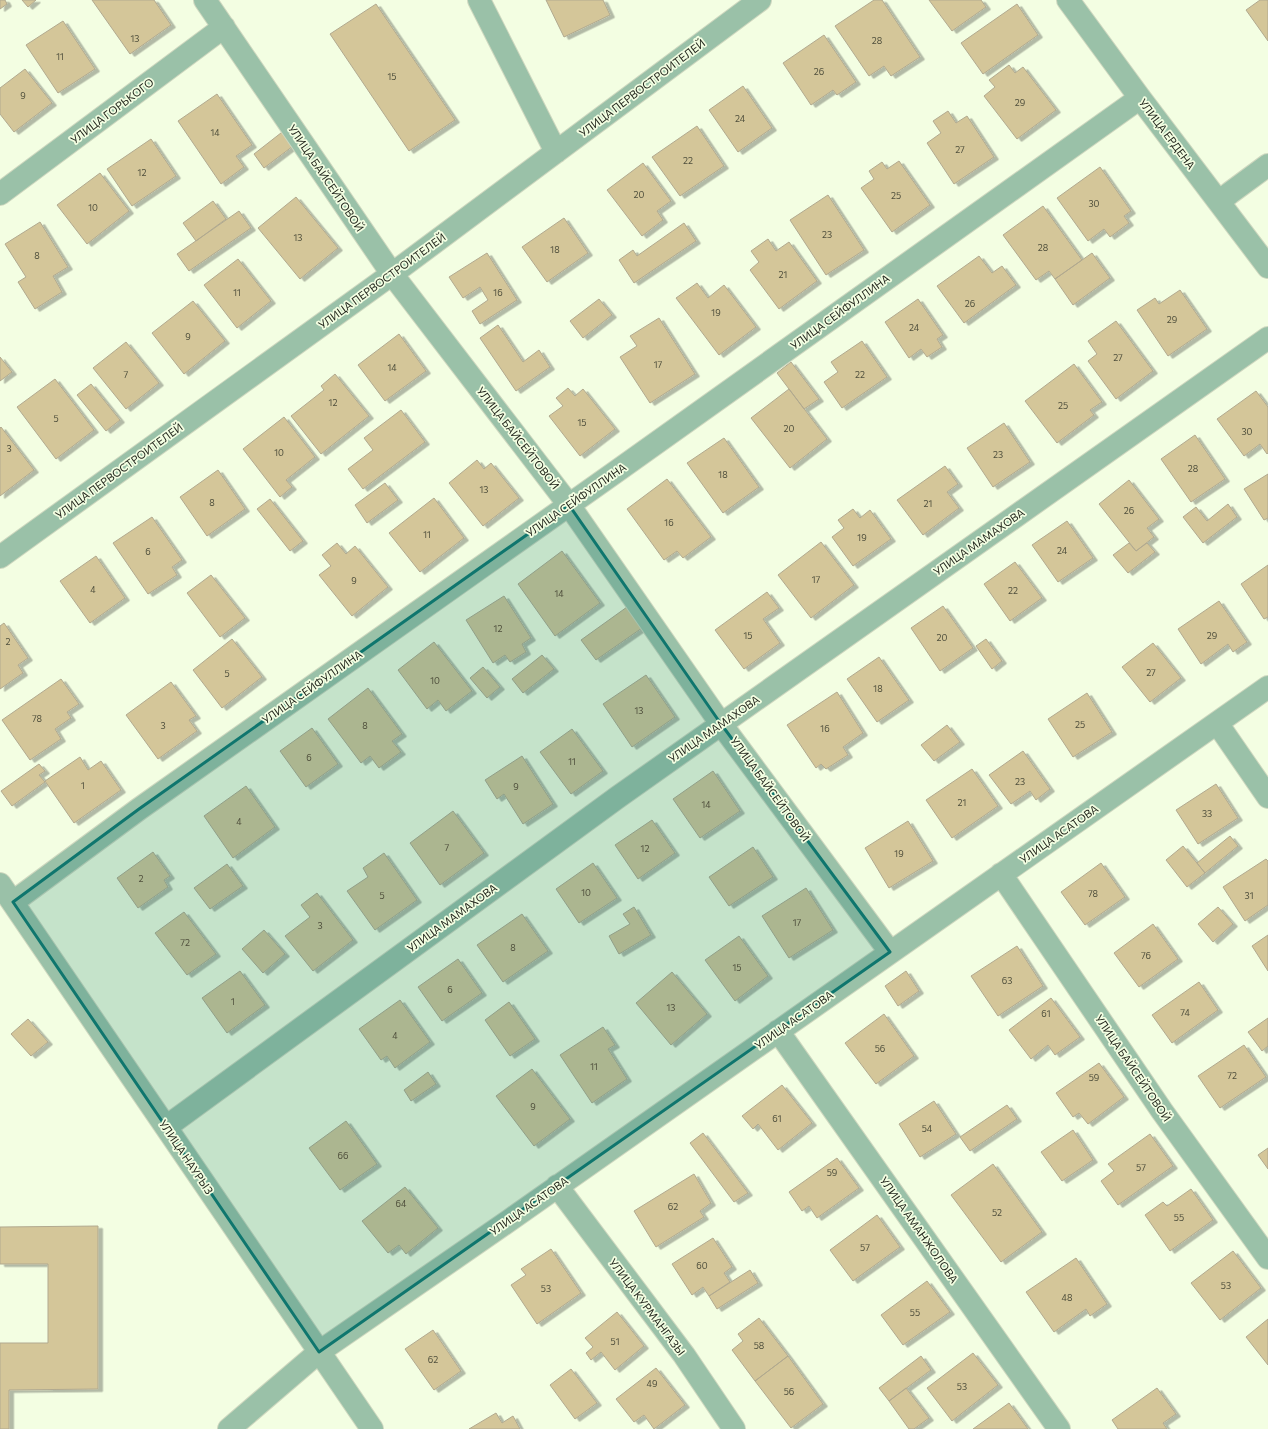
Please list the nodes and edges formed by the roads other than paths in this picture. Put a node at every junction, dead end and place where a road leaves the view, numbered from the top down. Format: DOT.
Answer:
graph roads {
  1 [pos="205,0"];
  2 [pos="479,0"];
  3 [pos="760,0"];
  4 [pos="1068,0"];
  5 [pos="224,27"];
  6 [pos="1140,98"];
  7 [pos="556,152"];
  8 [pos="1268,165"];
  9 [pos="0,194"];
  10 [pos="1219,202"];
  11 [pos="1268,267"];
  12 [pos="392,274"];
  13 [pos="1268,338"];
  14 [pos="569,505"];
  15 [pos="0,557"];
  16 [pos="1268,687"];
  17 [pos="1217,723"];
  18 [pos="722,724"];
  19 [pos="1268,797"];
  20 [pos="1001,874"];
  21 [pos="0,884"];
  22 [pos="13,902"];
  23 [pos="890,952"];
  24 [pos="778,1031"];
  25 [pos="166,1127"];
  26 [pos="557,1186"];
  27 [pos="1268,1258"];
  28 [pos="319,1352"];
  29 [pos="229,1429"];
  30 [pos="372,1429"];
  31 [pos="734,1429"];
  32 [pos="1059,1429"];
  1 -- 5 [label="street, УЛИЦА БАЙСЕЙТОВОЙ"];
  2 -- 7 [label="street"];
  3 -- 7 [label="street, УЛИЦА ПЕРВОСТРОИТЕЛЕЙ"];
  4 -- 6 [label="street, УЛИЦА ЕРДЕНА"];
  5 -- 9 [label="street, УЛИЦА ГОРЬКОГО"];
  5 -- 12 [label="street, УЛИЦА БАЙСЕЙТОВОЙ"];
  6 -- 10 [label="street, УЛИЦА ЕРДЕНА"];
  6 -- 14 [label="street, УЛИЦА СЕЙФУЛЛИНА"];
  7 -- 12 [label="street, УЛИЦА ПЕРВОСТРОИТЕЛЕЙ"];
  8 -- 10 [label="street"];
  10 -- 11 [label="street, УЛИЦА ЕРДЕНА"];
  12 -- 14 [label="street, УЛИЦА БАЙСЕЙТОВОЙ"];
  12 -- 15 [label="street, УЛИЦА ПЕРВОСТРОИТЕЛЕЙ"];
  13 -- 18 [label="street, УЛИЦА МАМАХОВА"];
  14 -- 18 [label="street, УЛИЦА БАЙСЕЙТОВОЙ"];
  14 -- 22 [label="street, УЛИЦА СЕЙФУЛЛИНА"];
  16 -- 17 [label="street, УЛИЦА АСАТОВА"];
  17 -- 19 [label="street"];
  17 -- 20 [label="street, УЛИЦА АСАТОВА"];
  18 -- 23 [label="street, УЛИЦА БАЙСЕЙТОВОЙ"];
  18 -- 25 [label="street, УЛИЦА МАМАХОВА"];
  20 -- 23 [label="street, УЛИЦА АСАТОВА"];
  20 -- 27 [label="street, УЛИЦА БАЙСЕЙТОВОЙ"];
  21 -- 22 [label="street, УЛИЦА НАУРЫЗ"];
  22 -- 25 [label="street, УЛИЦА НАУРЫЗ"];
  23 -- 24 [label="street, УЛИЦА АСАТОВА"];
  24 -- 26 [label="street, УЛИЦА АСАТОВА"];
  24 -- 32 [label="street, УЛИЦА АМАНЖОЛОВА"];
  25 -- 28 [label="street, УЛИЦА НАУРЫЗ"];
  26 -- 28 [label="street, УЛИЦА АСАТОВА"];
  26 -- 31 [label="street, УЛИЦА КУРМАНГАЗЫ"];
  28 -- 29 [label="street, УЛИЦА АСАТОВА"];
  28 -- 30 [label="street, УЛИЦА НАУРЫЗ"];
}
